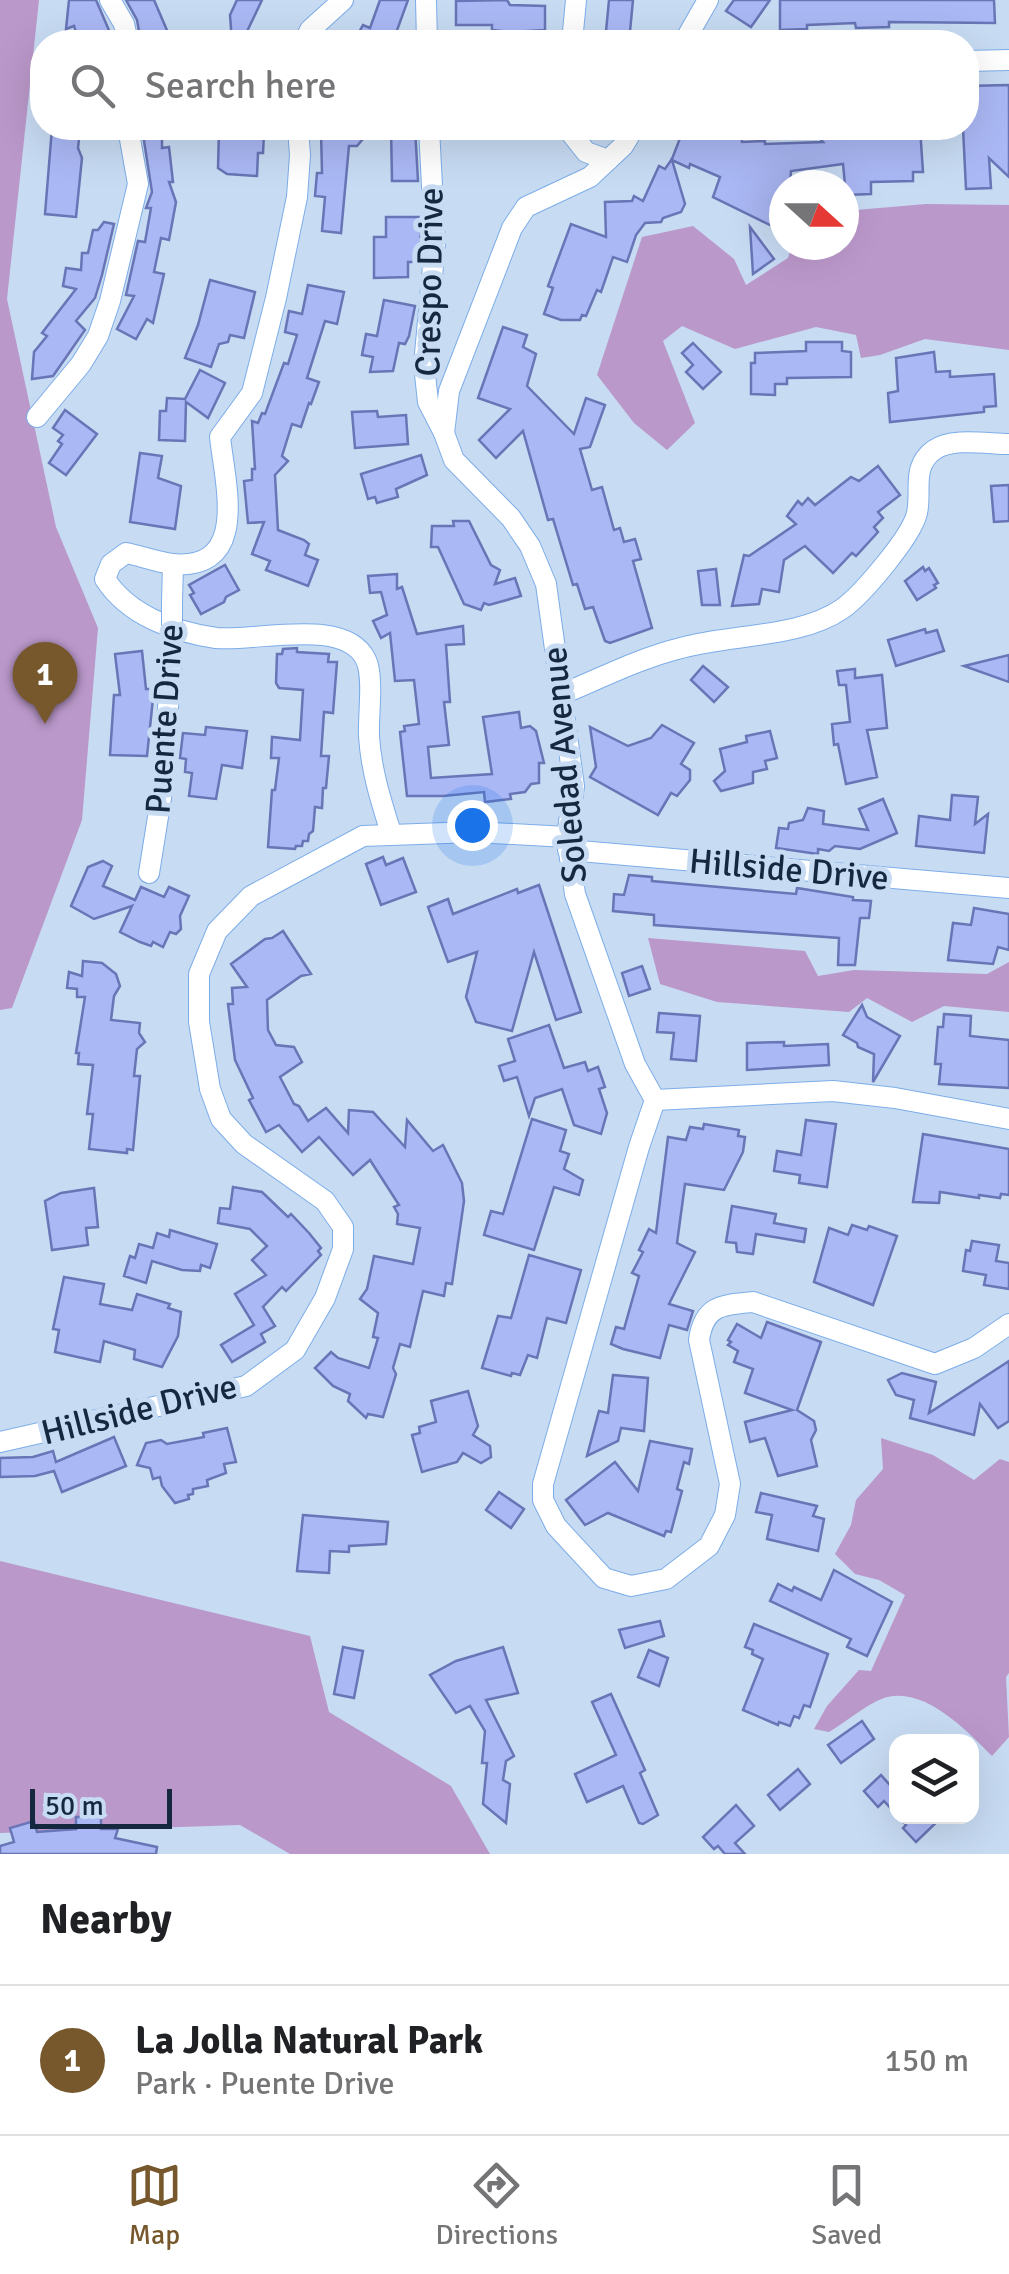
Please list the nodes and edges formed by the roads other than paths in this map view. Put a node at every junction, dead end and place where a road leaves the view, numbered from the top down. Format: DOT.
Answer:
graph roads {
  1 [pos="110,0"];
  2 [pos="344,0"];
  3 [pos="426,0"];
  4 [pos="576,0"];
  5 [pos="708,0"];
  6 [pos="125,30"];
  7 [pos="310,30"];
  8 [pos="427,30"];
  9 [pos="573,30"];
  10 [pos="691,30"];
  11 [pos="1009,60"];
  12 [pos="979,61"];
  13 [pos="130,140"];
  14 [pos="299,140"];
  15 [pos="430,140"];
  16 [pos="576,140"];
  17 [pos="627,140"];
  18 [pos="608,160"];
  19 [pos="37,417"];
  20 [pos="444,433"];
  21 [pos="1009,444"];
  22 [pos="173,564"];
  23 [pos="560,695"];
  24 [pos="391,833"];
  25 [pos="568,843"];
  26 [pos="149,873"];
  27 [pos="1009,888"];
  28 [pos="655,1100"];
  29 [pos="1009,1119"];
  30 [pos="1009,1324"];
  31 [pos="0,1442"];
  1 -- 6 [label="street"];
  2 -- 7 [label="street"];
  3 -- 8 [label="street"];
  4 -- 9 [label="street"];
  5 -- 10 [label="street"];
  11 -- 12 [label="street"];
  13 -- 19 [label="street"];
  14 -- 22 [label="street"];
  15 -- 20 [label="street, Crespo Drive"];
  16 -- 18 [label="street"];
  17 -- 18 [label="street"];
  18 -- 20 [label="street"];
  20 -- 23 [label="street, Soledad Avenue"];
  21 -- 23 [label="street"];
  22 -- 24 [label="street"];
  22 -- 26 [label="street, Puente Drive, bridge"];
  23 -- 25 [label="street, Soledad Avenue"];
  24 -- 25 [label="street, Hillside Drive"];
  24 -- 31 [label="street, Hillside Drive"];
  25 -- 27 [label="street, Hillside Drive"];
  25 -- 28 [label="street, Soledad Avenue"];
  28 -- 29 [label="street"];
  28 -- 30 [label="street"];
}
